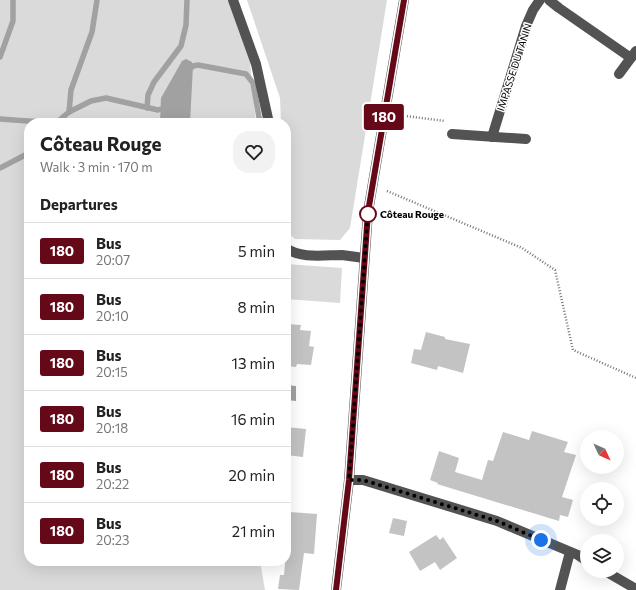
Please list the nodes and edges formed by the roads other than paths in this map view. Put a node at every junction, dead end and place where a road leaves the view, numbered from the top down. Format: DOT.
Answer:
graph roads {
  1 [pos="233,0"];
  2 [pos="404,0"];
  3 [pos="540,0"];
  4 [pos="549,0"];
  5 [pos="633,54"];
  6 [pos="620,74"];
  7 [pos="268,118"];
  8 [pos="452,134"];
  9 [pos="492,137"];
  10 [pos="526,139"];
  11 [pos="291,251"];
  12 [pos="364,258"];
  13 [pos="349,480"];
  14 [pos="570,552"];
  15 [pos="580,557"];
  16 [pos="617,578"];
  17 [pos="636,589"];
  18 [pos="336,590"];
  19 [pos="560,590"];
  1 -- 7 [label="street"];
  2 -- 12 [label="street"];
  3 -- 9 [label="street, IMPASSE DU TANIN"];
  4 -- 5 [label="street"];
  5 -- 6 [label="street"];
  8 -- 9 [label="street"];
  9 -- 10 [label="street"];
  11 -- 12 [label="street"];
  12 -- 13 [label="street"];
  13 -- 14 [label="street"];
  13 -- 18 [label="street"];
  14 -- 15 [label="street"];
  14 -- 19 [label="street"];
  16 -- 17 [label="street"];
}
